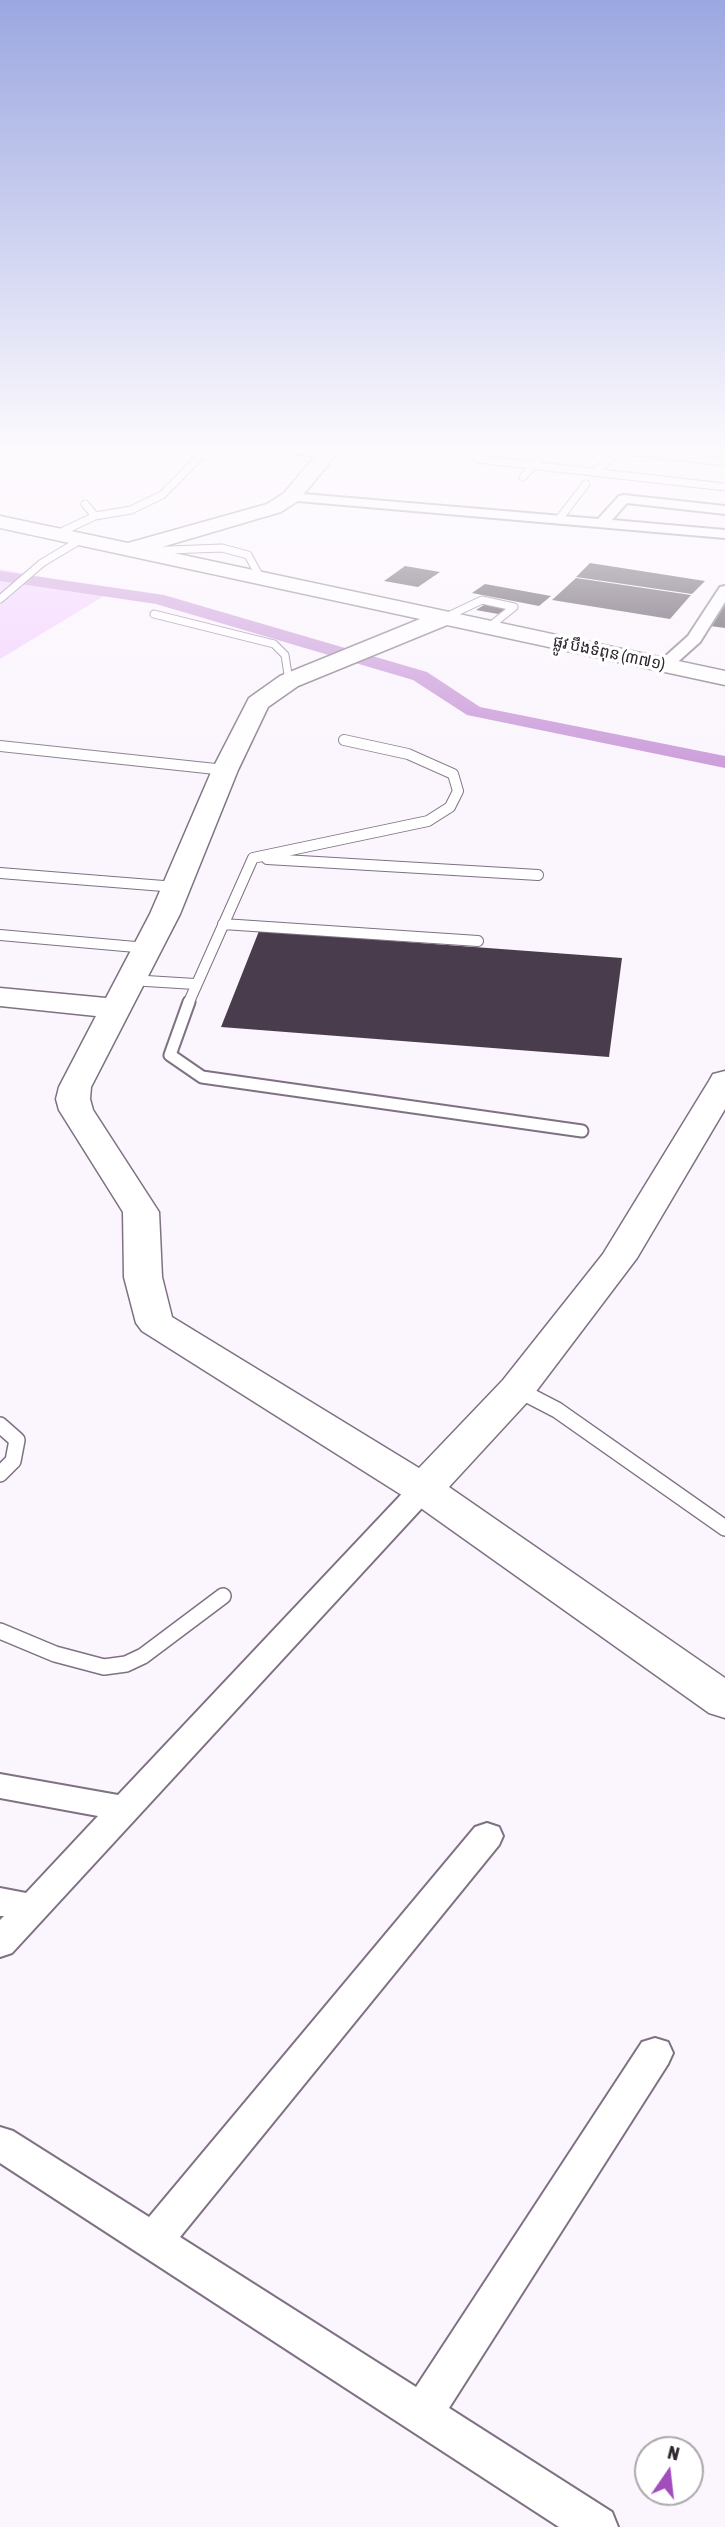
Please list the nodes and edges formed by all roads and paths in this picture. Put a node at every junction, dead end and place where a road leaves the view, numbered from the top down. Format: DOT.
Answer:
graph roads {
  1 [pos="36,568"];
  2 [pos="214,568"];
  3 [pos="725,590"];
  4 [pos="0,599"];
  5 [pos="154,614"];
  6 [pos="446,617"];
  7 [pos="489,627"];
  8 [pos="665,665"];
  9 [pos="725,678"];
  10 [pos="289,681"];
  11 [pos="344,740"];
  12 [pos="0,746"];
  13 [pos="225,770"];
  14 [pos="253,858"];
  15 [pos="0,873"];
  16 [pos="538,875"];
  17 [pos="176,887"];
  18 [pos="223,924"];
  19 [pos="0,934"];
  20 [pos="478,940"];
  21 [pos="147,948"];
  22 [pos="195,985"];
  23 [pos="123,995"];
  24 [pos="0,997"];
  25 [pos="725,1081"];
  26 [pos="582,1131"];
  27 [pos="517,1389"];
  28 [pos="0,1425"];
  29 [pos="0,1474"];
  30 [pos="423,1489"];
  31 [pos="725,1528"];
  32 [pos="223,1595"];
  33 [pos="0,1632"];
  34 [pos="725,1701"];
  35 [pos="0,1786"];
  36 [pos="125,1809"];
  37 [pos="487,1836"];
  38 [pos="0,1902"];
  39 [pos="33,1908"];
  40 [pos="0,1943"];
  41 [pos="655,2053"];
  42 [pos="0,2143"];
  43 [pos="153,2241"];
  44 [pos="422,2414"];
  45 [pos="597,2527"];
  1 -- 4 [label="lane"];
  2 -- 6 [label="street, ផ្លូវ បឹងទំពុន (៣៧១)"];
  3 -- 8 [label="street"];
  5 -- 10 [label="lane"];
  6 -- 7 [label="street, ផ្លូវ បឹងទំពុន (៣៧១)"];
  6 -- 7 [label="lane"];
  6 -- 10 [label="street"];
  7 -- 8 [label="street, ផ្លូវ បឹងទំពុន (៣៧១)"];
  8 -- 9 [label="street, ផ្លូវ បឹងទំពុន (៣៧១)"];
  10 -- 13 [label="street"];
  11 -- 14 [label="lane"];
  12 -- 13 [label="lane"];
  13 -- 17 [label="street"];
  14 -- 16 [label="lane"];
  14 -- 18 [label="lane"];
  15 -- 17 [label="lane"];
  17 -- 21 [label="street"];
  18 -- 20 [label="lane"];
  18 -- 22 [label="lane"];
  19 -- 21 [label="lane"];
  21 -- 23 [label="street"];
  22 -- 23 [label="lane"];
  22 -- 26 [label="lane"];
  23 -- 24 [label="street"];
  23 -- 30 [label="street"];
  25 -- 27 [label="street"];
  27 -- 30 [label="street"];
  27 -- 31 [label="lane"];
  28 -- 29 [label="lane"];
  30 -- 34 [label="street"];
  30 -- 36 [label="street"];
  32 -- 33 [label="lane"];
  35 -- 36 [label="street"];
  36 -- 39 [label="street"];
  37 -- 43 [label="street"];
  38 -- 39 [label="street"];
  39 -- 40 [label="street"];
  41 -- 44 [label="street"];
  42 -- 43 [label="street"];
  43 -- 44 [label="street"];
  44 -- 45 [label="street"];
}
